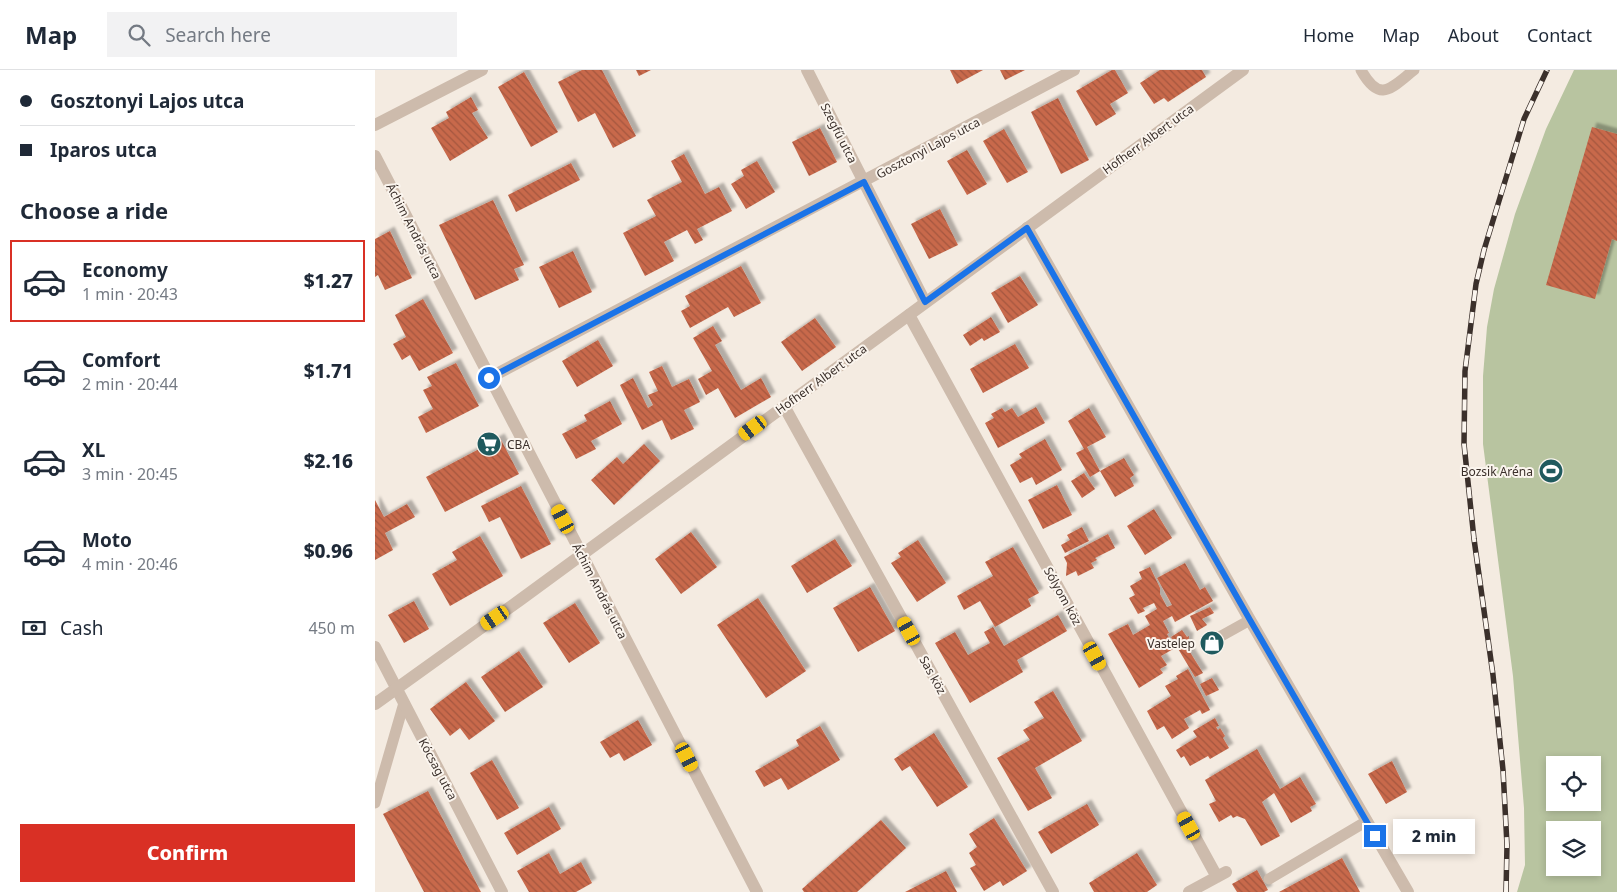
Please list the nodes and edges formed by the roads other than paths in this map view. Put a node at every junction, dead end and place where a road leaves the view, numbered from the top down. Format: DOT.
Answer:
graph roads {
  1 [pos="482,70"];
  2 [pos="807,70"];
  3 [pos="1074,70"];
  4 [pos="1243,70"];
  5 [pos="1361,70"];
  6 [pos="1415,70"];
  7 [pos="375,125"];
  8 [pos="375,156"];
  9 [pos="864,182"];
  10 [pos="1027,228"];
  11 [pos="925,302"];
  12 [pos="909,315"];
  13 [pos="489,378"];
  14 [pos="784,406"];
  15 [pos="582,554"];
  16 [pos="1250,620"];
  17 [pos="1205,644"];
  18 [pos="375,647"];
  19 [pos="396,689"];
  20 [pos="375,704"];
  21 [pos="404,704"];
  22 [pos="375,802"];
  23 [pos="1367,821"];
  24 [pos="1269,879"];
  25 [pos="502,892"];
  26 [pos="757,892"];
  27 [pos="1053,892"];
  28 [pos="1189,892"];
  29 [pos="1408,892"];
  1 -- 7 [label="street"];
  2 -- 9 [label="street, Szegfű utca"];
  3 -- 9 [label="street, Gosztonyi Lajos utca"];
  4 -- 10 [label="street, Hofherr Albert utca"];
  5 -- 6 [label="lane"];
  8 -- 13 [label="street, Áchim András utca"];
  9 -- 11 [label="street, Szegfű utca"];
  9 -- 13 [label="street, Gosztonyi Lajos utca"];
  10 -- 11 [label="street, Hofherr Albert utca"];
  10 -- 16 [label="street"];
  11 -- 12 [label="street, Hofherr Albert utca"];
  12 -- 14 [label="street, Hofherr Albert utca"];
  12 -- 28 [label="street, Sólyom köz"];
  13 -- 15 [label="street, Áchim András utca"];
  14 -- 15 [label="street, Hofherr Albert utca"];
  14 -- 27 [label="street, Sas köz"];
  15 -- 19 [label="street, Hofherr Albert utca"];
  15 -- 26 [label="street, Áchim András utca"];
  16 -- 17 [label="lane"];
  16 -- 23 [label="street"];
  18 -- 19 [label="street, Kócsag utca"];
  19 -- 20 [label="street, Hofherr Albert utca"];
  19 -- 21 [label="street, Kócsag utca"];
  21 -- 22 [label="lane"];
  21 -- 25 [label="street, Kócsag utca"];
  23 -- 24 [label="lane"];
  23 -- 29 [label="street"];
}
